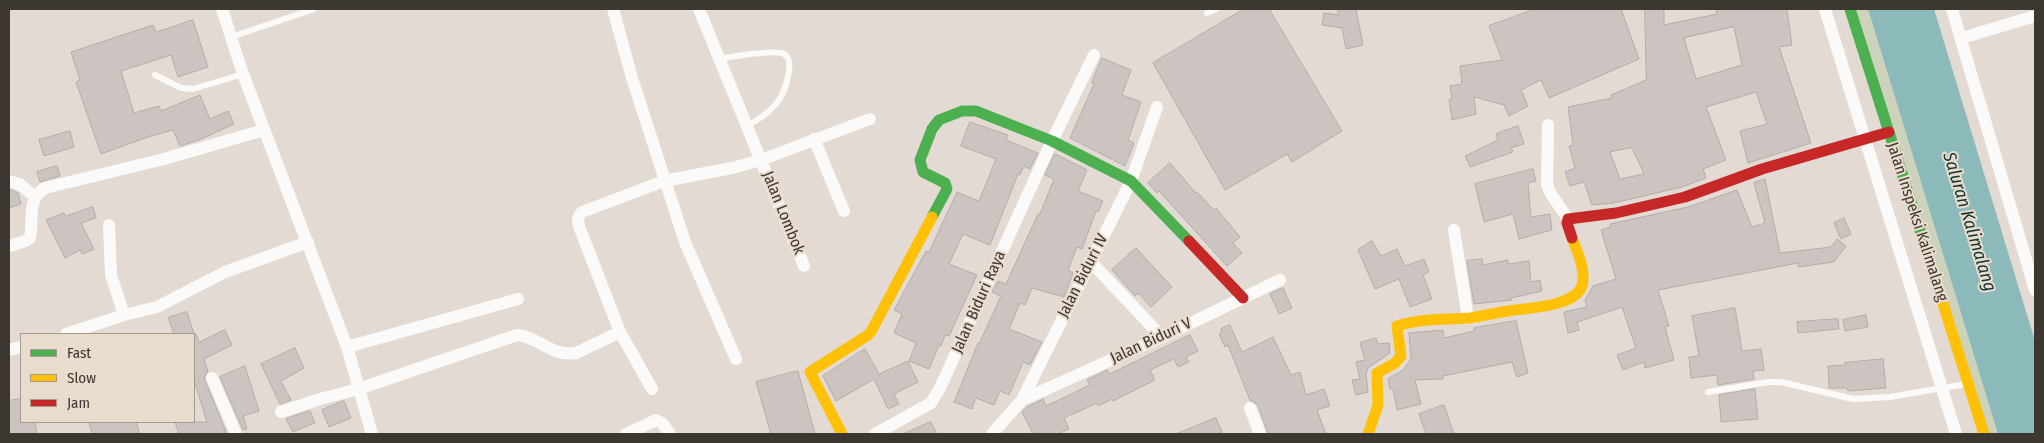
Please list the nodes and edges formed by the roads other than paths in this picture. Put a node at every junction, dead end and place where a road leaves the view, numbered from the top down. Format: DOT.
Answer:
graph roads {
  1 [pos="222,9"];
  2 [pos="314,9"];
  3 [pos="613,9"];
  4 [pos="699,9"];
  5 [pos="1216,9"];
  6 [pos="1825,9"];
  7 [pos="1850,9"];
  8 [pos="1952,9"];
  9 [pos="1207,13"];
  10 [pos="2035,16"];
  11 [pos="231,38"];
  12 [pos="1962,38"];
  13 [pos="1094,55"];
  14 [pos="718,59"];
  15 [pos="243,74"];
  16 [pos="155,75"];
  17 [pos="1157,107"];
  18 [pos="870,119"];
  19 [pos="1548,125"];
  20 [pos="747,126"];
  21 [pos="264,130"];
  22 [pos="1889,132"];
  23 [pos="814,139"];
  24 [pos="1866,139"];
  25 [pos="1052,141"];
  26 [pos="761,160"];
  27 [pos="9,181"];
  28 [pos="664,181"];
  29 [pos="1131,181"];
  30 [pos="35,197"];
  31 [pos="844,211"];
  32 [pos="1568,219"];
  33 [pos="109,226"];
  34 [pos="1454,230"];
  35 [pos="308,242"];
  36 [pos="9,246"];
  37 [pos="1090,261"];
  38 [pos="804,266"];
  39 [pos="1280,280"];
  40 [pos="2035,290"];
  41 [pos="1243,298"];
  42 [pos="518,299"];
  43 [pos="124,315"];
  44 [pos="1468,318"];
  45 [pos="620,332"];
  46 [pos="69,333"];
  47 [pos="1162,337"];
  48 [pos="347,347"];
  49 [pos="736,359"];
  50 [pos="212,378"];
  51 [pos="1968,384"];
  52 [pos="358,389"];
  53 [pos="652,389"];
  54 [pos="1942,389"];
  55 [pos="1708,392"];
  56 [pos="1022,400"];
  57 [pos="1250,408"];
  58 [pos="281,412"];
  59 [pos="236,434"];
  60 [pos="372,434"];
  61 [pos="626,434"];
  62 [pos="670,434"];
  63 [pos="842,434"];
  64 [pos="875,434"];
  65 [pos="992,434"];
  66 [pos="1260,434"];
  67 [pos="1368,434"];
  68 [pos="1956,434"];
  69 [pos="1984,434"];
  1 -- 11 [label="street"];
  2 -- 11 [label="lane"];
  3 -- 28 [label="street"];
  4 -- 14 [label="street, Jalan Lombok"];
  5 -- 9 [label="lane"];
  6 -- 24 [label="street, Jalan Inspeksi Kalimalang"];
  7 -- 22 [label="street, Jalan Inspeksi Kalimalang"];
  8 -- 12 [label="street"];
  10 -- 12 [label="street"];
  11 -- 15 [label="street"];
  12 -- 40 [label="street"];
  13 -- 25 [label="street, Jalan Biduri Raya"];
  14 -- 20 [label="street, Jalan Lombok"];
  14 -- 20 [label="lane"];
  15 -- 16 [label="lane"];
  15 -- 21 [label="street"];
  17 -- 29 [label="street, Jalan Biduri IV"];
  18 -- 23 [label="street"];
  19 -- 32 [label="street"];
  20 -- 26 [label="street, Jalan Lombok"];
  21 -- 30 [label="street"];
  21 -- 35 [label="street"];
  22 -- 24 [label="street"];
  22 -- 51 [label="street, Jalan Inspeksi Kalimalang"];
  23 -- 26 [label="street"];
  23 -- 31 [label="street"];
  24 -- 32 [label="street"];
  24 -- 54 [label="street, Jalan Inspeksi Kalimalang"];
  25 -- 29 [label="street"];
  25 -- 63 [label="street"];
  25 -- 64 [label="street, Jalan Biduri Raya"];
  26 -- 28 [label="street"];
  26 -- 38 [label="street, Jalan Lombok"];
  27 -- 30 [label="street"];
  28 -- 45 [label="street"];
  28 -- 49 [label="street"];
  29 -- 37 [label="street, Jalan Biduri IV"];
  29 -- 41 [label="street"];
  30 -- 36 [label="street"];
  32 -- 44 [label="street"];
  33 -- 43 [label="street"];
  34 -- 44 [label="street"];
  35 -- 43 [label="street"];
  35 -- 48 [label="street"];
  37 -- 47 [label="street"];
  37 -- 56 [label="street, Jalan Biduri IV"];
  39 -- 41 [label="street, Jalan Biduri V"];
  41 -- 47 [label="street, Jalan Biduri V"];
  42 -- 48 [label="street"];
  43 -- 46 [label="street"];
  44 -- 67 [label="street"];
  45 -- 52 [label="street"];
  45 -- 53 [label="street"];
  47 -- 56 [label="street, Jalan Biduri V"];
  48 -- 52 [label="street"];
  50 -- 59 [label="street"];
  51 -- 54 [label="lane"];
  51 -- 69 [label="street, Jalan Inspeksi Kalimalang"];
  52 -- 58 [label="street"];
  52 -- 60 [label="street"];
  54 -- 55 [label="lane"];
  54 -- 68 [label="street, Jalan Inspeksi Kalimalang"];
  56 -- 65 [label="street, Jalan Biduri IV"];
  57 -- 66 [label="street"];
  61 -- 62 [label="street"];
}
